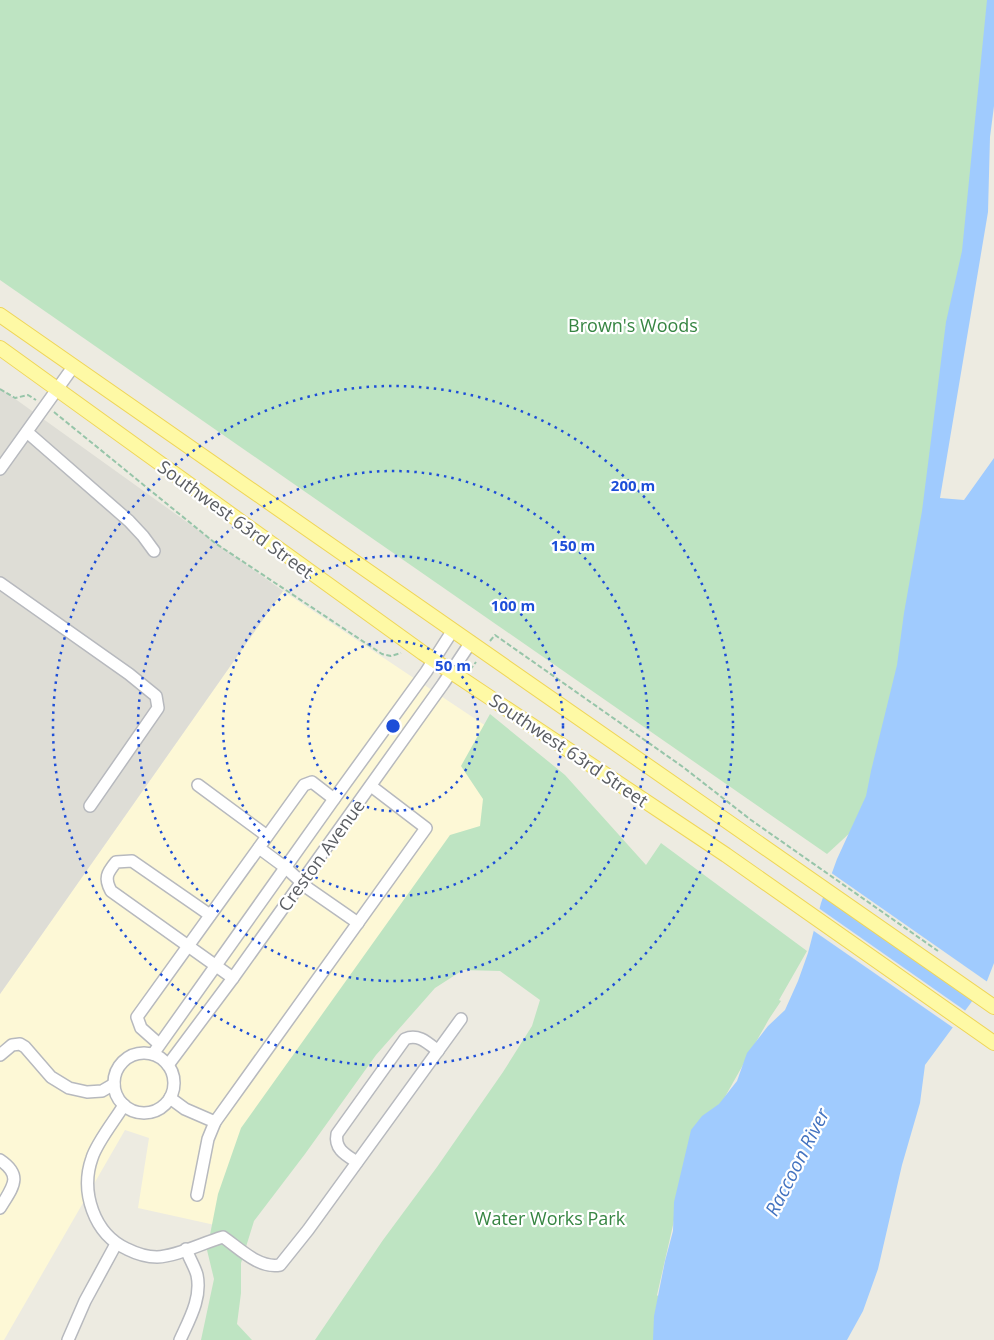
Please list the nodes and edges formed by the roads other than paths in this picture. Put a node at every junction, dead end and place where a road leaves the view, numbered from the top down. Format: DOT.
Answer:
graph roads {
  1 [pos="0,315"];
  2 [pos="0,348"];
  3 [pos="73,367"];
  4 [pos="56,389"];
  5 [pos="27,432"];
  6 [pos="0,469"];
  7 [pos="154,551"];
  8 [pos="0,582"];
  9 [pos="453,630"];
  10 [pos="471,642"];
  11 [pos="434,659"];
  12 [pos="452,671"];
  13 [pos="198,786"];
  14 [pos="371,786"];
  15 [pos="334,798"];
  16 [pos="90,806"];
  17 [pos="267,836"];
  18 [pos="258,848"];
  19 [pos="286,868"];
  20 [pos="302,882"];
  21 [pos="210,915"];
  22 [pos="358,923"];
  23 [pos="188,945"];
  24 [pos="216,966"];
  25 [pos="233,978"];
  26 [pos="994,1007"];
  27 [pos="461,1019"];
  28 [pos="988,1039"];
  29 [pos="156,1049"];
  30 [pos="438,1050"];
  31 [pos="0,1055"];
  32 [pos="168,1065"];
  33 [pos="114,1084"];
  34 [pos="170,1098"];
  35 [pos="124,1105"];
  36 [pos="215,1122"];
  37 [pos="0,1160"];
  38 [pos="357,1162"];
  39 [pos="197,1195"];
  40 [pos="0,1208"];
  41 [pos="116,1244"];
  42 [pos="186,1250"];
  43 [pos="68,1340"];
  44 [pos="180,1340"];
  1 -- 3 [label="main road, Southwest 63rd Street"];
  2 -- 4 [label="main road, Southwest 63rd Street"];
  3 -- 4 [label="street"];
  3 -- 9 [label="main road, Southwest 63rd Street"];
  4 -- 5 [label="street"];
  4 -- 11 [label="main road, Southwest 63rd Street"];
  5 -- 6 [label="street"];
  5 -- 7 [label="street"];
  8 -- 16 [label="street"];
  9 -- 10 [label="main road, Southwest 63rd Street"];
  9 -- 11 [label="street, Creston Avenue"];
  10 -- 12 [label="street, Creston Avenue"];
  10 -- 26 [label="main road, Southwest 63rd Street"];
  11 -- 12 [label="main road, Southwest 63rd Street"];
  11 -- 15 [label="street, Creston Avenue"];
  12 -- 14 [label="street, Creston Avenue"];
  12 -- 28 [label="main road, Southwest 63rd Street"];
  13 -- 17 [label="street"];
  14 -- 20 [label="street, Creston Avenue"];
  14 -- 22 [label="street"];
  15 -- 17 [label="street"];
  15 -- 19 [label="street, Creston Avenue"];
  17 -- 18 [label="street"];
  18 -- 19 [label="street"];
  18 -- 21 [label="street"];
  19 -- 20 [label="street"];
  19 -- 24 [label="street, Creston Avenue"];
  20 -- 22 [label="street"];
  20 -- 25 [label="street, Creston Avenue"];
  21 -- 23 [label="street"];
  21 -- 23 [label="street"];
  22 -- 36 [label="street"];
  23 -- 24 [label="street"];
  23 -- 29 [label="street"];
  24 -- 25 [label="street"];
  24 -- 29 [label="street, Creston Avenue"];
  25 -- 32 [label="street, Creston Avenue"];
  27 -- 30 [label="street"];
  29 -- 32 [label="street"];
  29 -- 33 [label="street"];
  30 -- 38 [label="street"];
  30 -- 38 [label="street"];
  31 -- 33 [label="street"];
  32 -- 34 [label="street"];
  33 -- 35 [label="street"];
  34 -- 35 [label="street"];
  34 -- 36 [label="street"];
  35 -- 41 [label="street"];
  36 -- 39 [label="street"];
  37 -- 40 [label="street"];
  38 -- 42 [label="street"];
  41 -- 42 [label="street"];
  41 -- 43 [label="street"];
  42 -- 44 [label="street"];
}
